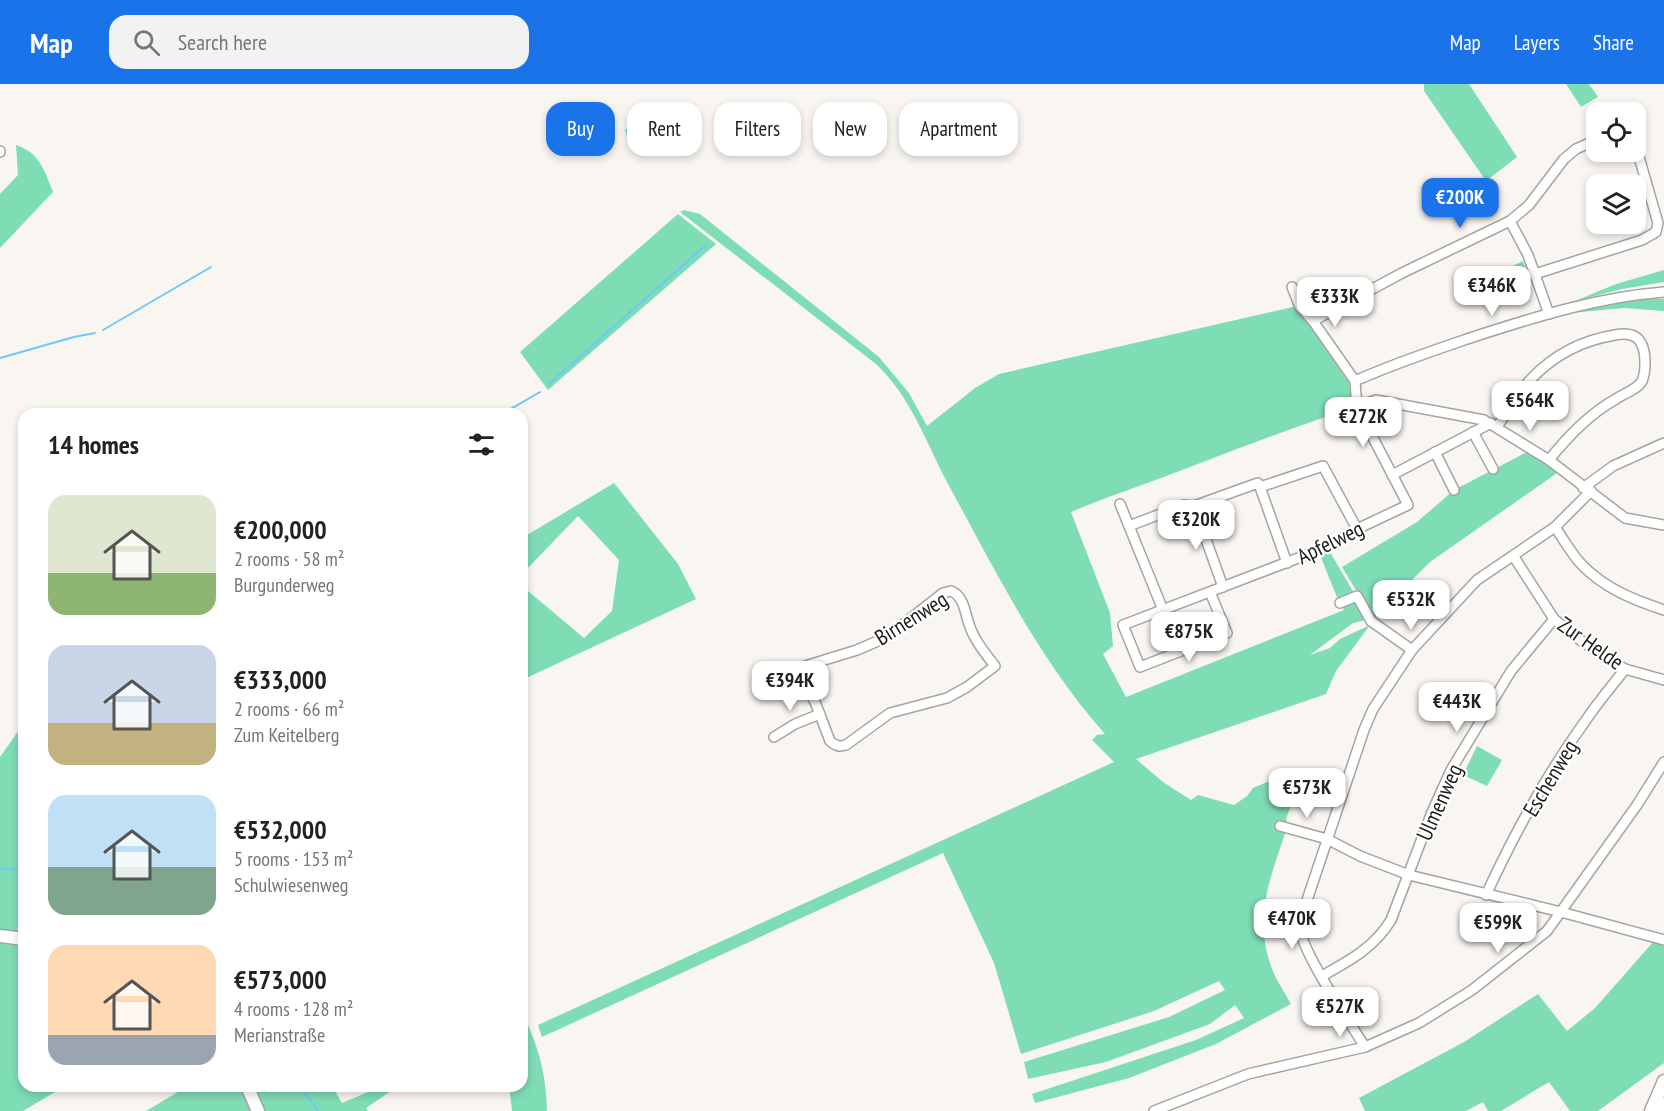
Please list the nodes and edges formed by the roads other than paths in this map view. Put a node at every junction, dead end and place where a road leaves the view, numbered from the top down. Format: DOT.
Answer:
graph roads {
  1 [pos="1586,144"];
  2 [pos="1641,162"];
  3 [pos="1510,221"];
  4 [pos="1535,274"];
  5 [pos="1292,287"];
  6 [pos="1664,292"];
  7 [pos="1549,314"];
  8 [pos="1313,321"];
  9 [pos="1355,381"];
  10 [pos="1357,407"];
  11 [pos="1494,425"];
  12 [pos="1473,432"];
  13 [pos="1664,443"];
  14 [pos="1435,452"];
  15 [pos="1549,460"];
  16 [pos="1493,469"];
  17 [pos="1392,475"];
  18 [pos="1260,488"];
  19 [pos="1454,490"];
  20 [pos="1587,490"];
  21 [pos="1120,504"];
  22 [pos="1194,506"];
  23 [pos="1664,525"];
  24 [pos="1128,526"];
  25 [pos="1556,527"];
  26 [pos="1358,529"];
  27 [pos="1514,557"];
  28 [pos="1287,563"];
  29 [pos="1223,587"];
  30 [pos="1210,592"];
  31 [pos="1340,603"];
  32 [pos="1163,610"];
  33 [pos="1664,610"];
  34 [pos="1554,619"];
  35 [pos="1412,650"];
  36 [pos="1625,669"];
  37 [pos="1664,680"];
  38 [pos="820,714"];
  39 [pos="774,737"];
  40 [pos="1664,762"];
  41 [pos="1280,826"];
  42 [pos="1327,839"];
  43 [pos="1409,875"];
  44 [pos="1486,895"];
  45 [pos="1562,912"];
  46 [pos="0,936"];
  47 [pos="1662,937"];
  48 [pos="18,938"];
  49 [pos="1322,976"];
  50 [pos="1365,1047"];
  51 [pos="1664,1081"];
  52 [pos="250,1092"];
  53 [pos="1664,1105"];
  54 [pos="258,1111"];
  55 [pos="1154,1111"];
  56 [pos="1651,1111"];
  57 [pos="1661,1111"];
  1 -- 3 [label="street"];
  2 -- 4 [label="street"];
  3 -- 4 [label="street"];
  3 -- 8 [label="street"];
  4 -- 7 [label="street"];
  5 -- 8 [label="street"];
  6 -- 7 [label="street"];
  7 -- 9 [label="street"];
  8 -- 9 [label="street"];
  9 -- 10 [label="street, Apfelweg"];
  10 -- 11 [label="street"];
  10 -- 17 [label="street, Apfelweg"];
  11 -- 12 [label="street"];
  11 -- 15 [label="street"];
  11 -- 15 [label="street"];
  12 -- 14 [label="street"];
  12 -- 16 [label="street"];
  13 -- 20 [label="street"];
  14 -- 17 [label="street"];
  14 -- 19 [label="street"];
  15 -- 20 [label="street"];
  17 -- 26 [label="street, Apfelweg"];
  18 -- 22 [label="street"];
  18 -- 26 [label="street"];
  18 -- 28 [label="street"];
  20 -- 23 [label="street"];
  20 -- 25 [label="street"];
  21 -- 24 [label="street"];
  22 -- 24 [label="street"];
  22 -- 29 [label="street"];
  24 -- 32 [label="street"];
  25 -- 27 [label="street"];
  25 -- 33 [label="street"];
  26 -- 28 [label="street, Apfelweg"];
  27 -- 34 [label="street, Zur Helde"];
  27 -- 35 [label="street"];
  28 -- 29 [label="street, Apfelweg"];
  29 -- 30 [label="street, Apfelweg"];
  30 -- 32 [label="street, Apfelweg"];
  30 -- 32 [label="street, Apfelweg"];
  31 -- 35 [label="street"];
  34 -- 36 [label="street, Zur Helde"];
  34 -- 43 [label="street, Ulmenweg"];
  35 -- 42 [label="street"];
  36 -- 37 [label="street, Zur Helde"];
  36 -- 44 [label="street, Eschenweg"];
  38 -- 38 [label="street, Birnenweg"];
  38 -- 39 [label="street"];
  40 -- 45 [label="street"];
  41 -- 42 [label="street"];
  42 -- 43 [label="street"];
  42 -- 49 [label="street"];
  43 -- 44 [label="street"];
  43 -- 49 [label="street, Ulmenweg"];
  44 -- 45 [label="street"];
  45 -- 47 [label="street"];
  45 -- 50 [label="street"];
  46 -- 48 [label="main road"];
  49 -- 50 [label="street"];
  50 -- 55 [label="street"];
  51 -- 56 [label="main road"];
  52 -- 54 [label="main road"];
  53 -- 57 [label="main road"];
}
